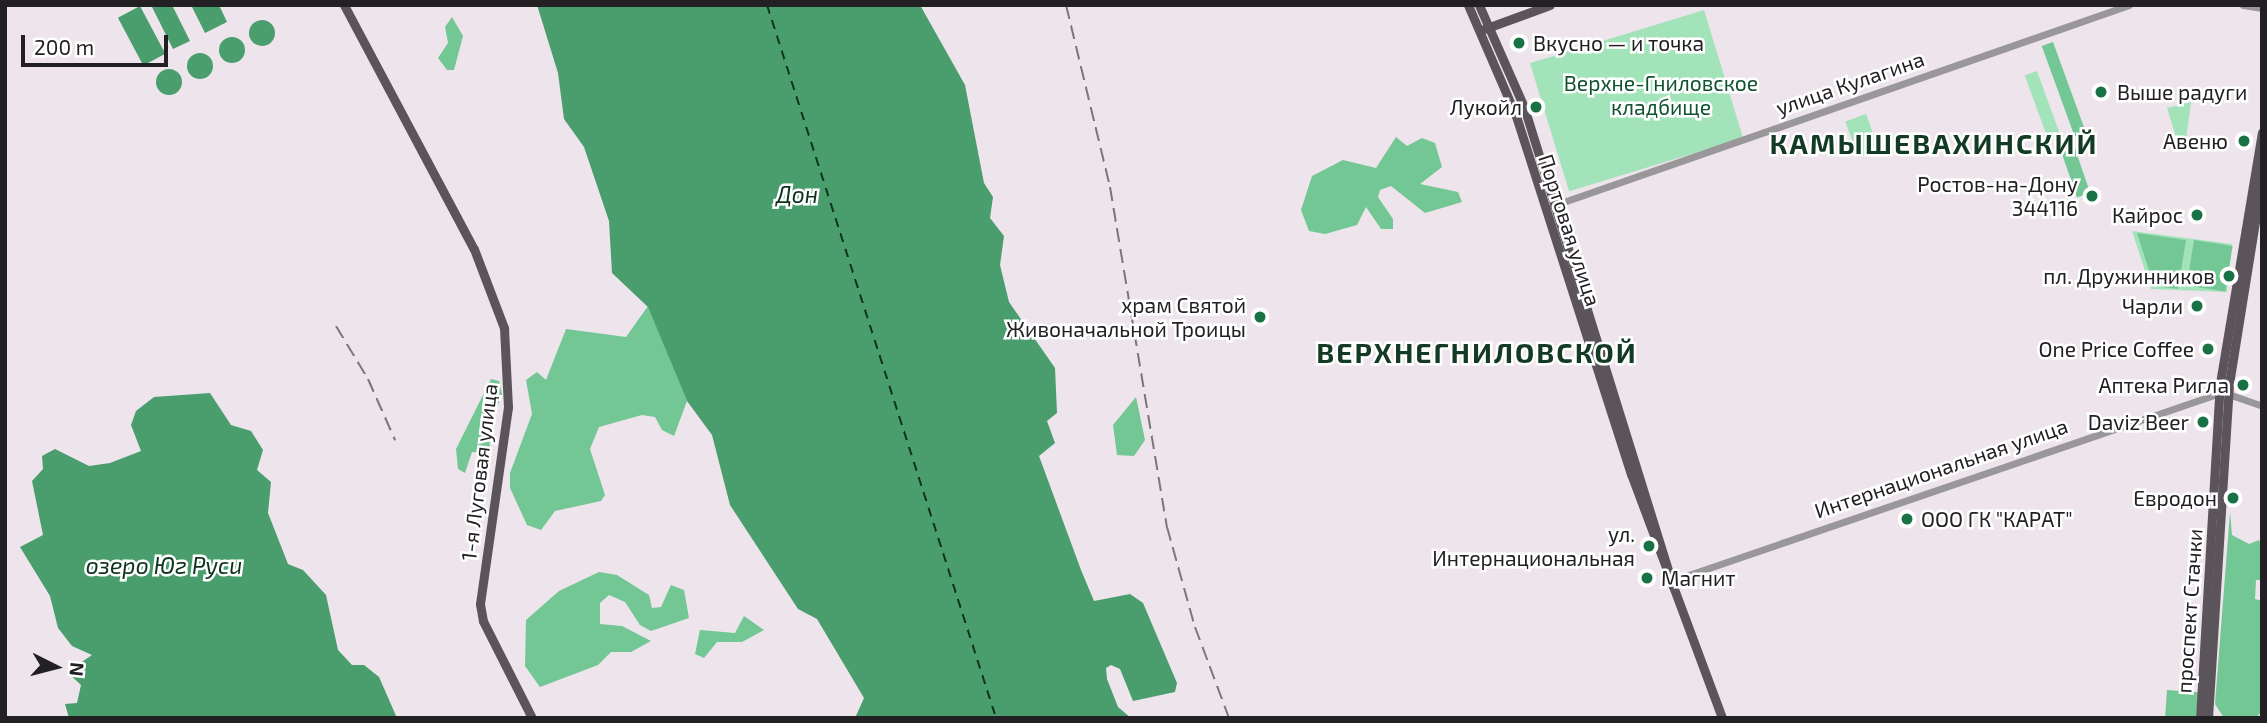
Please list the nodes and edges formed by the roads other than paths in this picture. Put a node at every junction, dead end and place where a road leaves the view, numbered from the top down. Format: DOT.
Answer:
graph roads {
  1 [pos="345,5"];
  2 [pos="1468,5"];
  3 [pos="1479,5"];
  4 [pos="1550,5"];
  5 [pos="2129,5"];
  6 [pos="2243,5"];
  7 [pos="2262,8"];
  8 [pos="1484,29"];
  9 [pos="1530,124"];
  10 [pos="1520,129"];
  11 [pos="2262,133"];
  12 [pos="2262,178"];
  13 [pos="1555,205"];
  14 [pos="1545,209"];
  15 [pos="2224,394"];
  16 [pos="2262,406"];
  17 [pos="1674,583"];
  18 [pos="532,718"];
  19 [pos="1722,718"];
  20 [pos="2200,718"];
  21 [pos="2208,718"];
  1 -- 18 [label="main road, 1-я Луговая улица"];
  2 -- 8 [label="main road, Портовая улица"];
  3 -- 8 [label="main road, Портовая улица"];
  4 -- 8 [label="main road"];
  5 -- 13 [label="street, улица Кулагина"];
  6 -- 7 [label="street"];
  8 -- 9 [label="main road, Портовая улица"];
  8 -- 10 [label="main road, Портовая улица"];
  9 -- 10 [label="main road"];
  9 -- 13 [label="main road, Портовая улица"];
  10 -- 14 [label="main road, Портовая улица"];
  11 -- 15 [label="main road, проспект Стачки"];
  12 -- 15 [label="main road, проспект Стачки"];
  13 -- 14 [label="street, улица Кулагина"];
  13 -- 17 [label="main road, Портовая улица"];
  14 -- 17 [label="main road, Портовая улица"];
  15 -- 16 [label="street"];
  15 -- 17 [label="street, Интернациональная улица"];
  15 -- 20 [label="main road, проспект Стачки"];
  15 -- 21 [label="main road, проспект Стачки"];
  17 -- 19 [label="main road, Портовая улица"];
}
